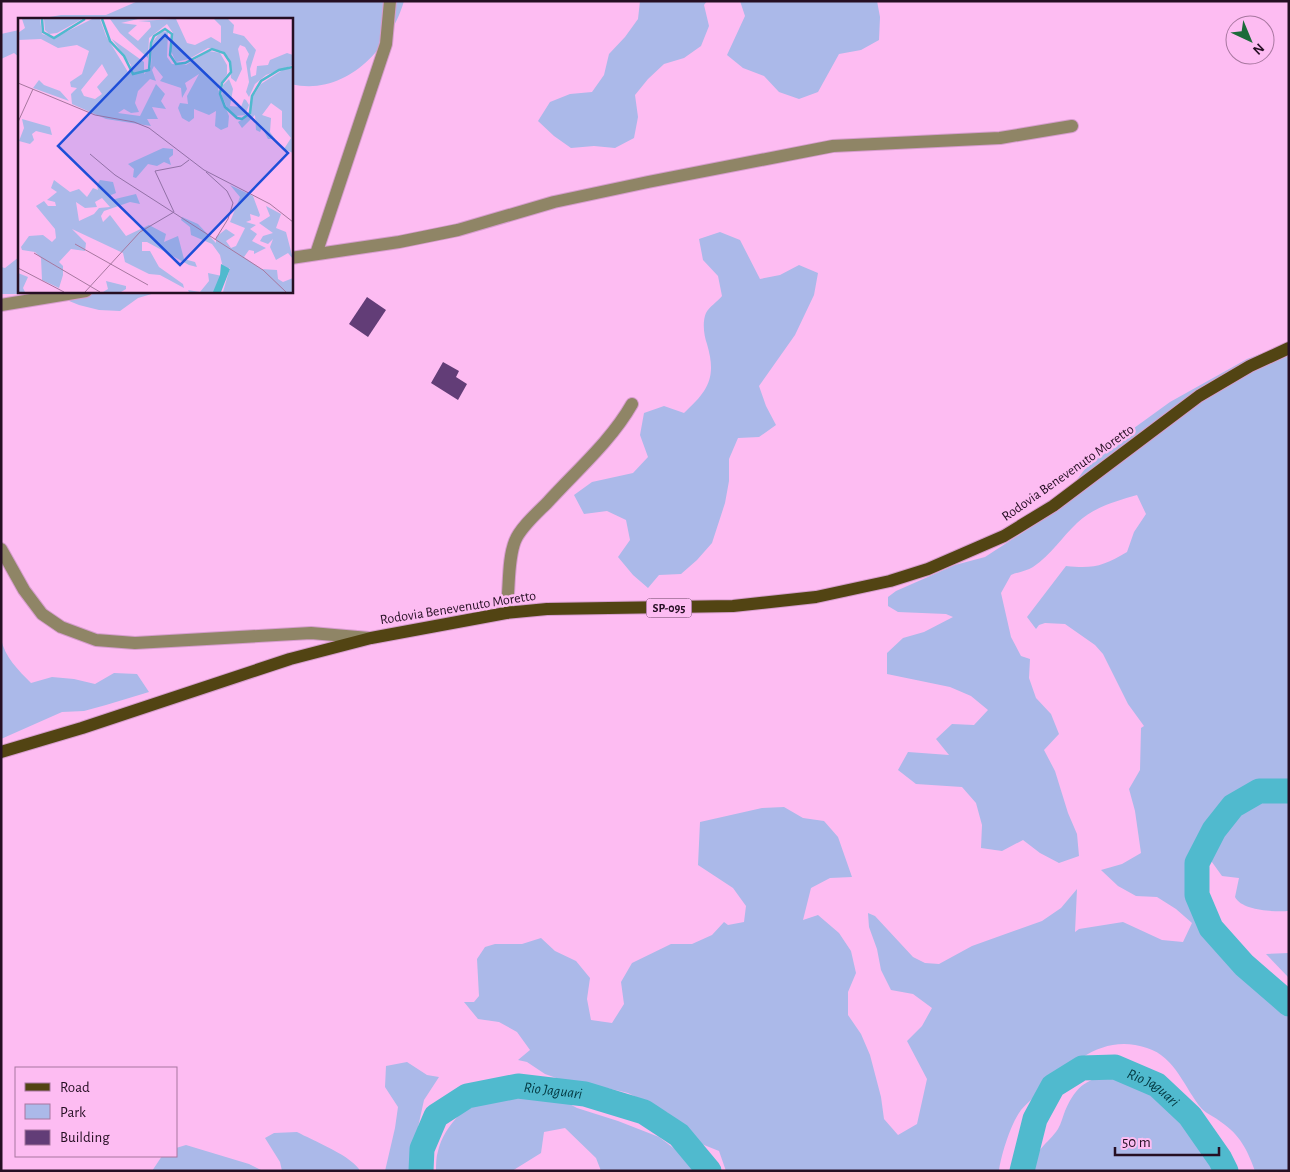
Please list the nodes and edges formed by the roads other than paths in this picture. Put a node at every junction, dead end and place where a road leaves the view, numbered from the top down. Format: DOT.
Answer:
graph roads {
  1 [pos="390,1"];
  2 [pos="1072,126"];
  3 [pos="316,254"];
  4 [pos="292,258"];
  5 [pos="80,292"];
  6 [pos="1,305"];
  7 [pos="1289,348"];
  8 [pos="632,404"];
  9 [pos="1,549"];
  10 [pos="506,613"];
  11 [pos="371,638"];
  12 [pos="1,752"];
  1 -- 3 [label="street"];
  2 -- 3 [label="street"];
  3 -- 4 [label="street"];
  5 -- 6 [label="street"];
  7 -- 10 [label="main road, Rodovia Benevenuto Moretto / SP-095"];
  8 -- 10 [label="street"];
  9 -- 11 [label="street"];
  10 -- 11 [label="main road, Rodovia Benevenuto Moretto / SP-095"];
  11 -- 12 [label="main road, Rodovia Benevenuto Moretto / SP-095"];
}
